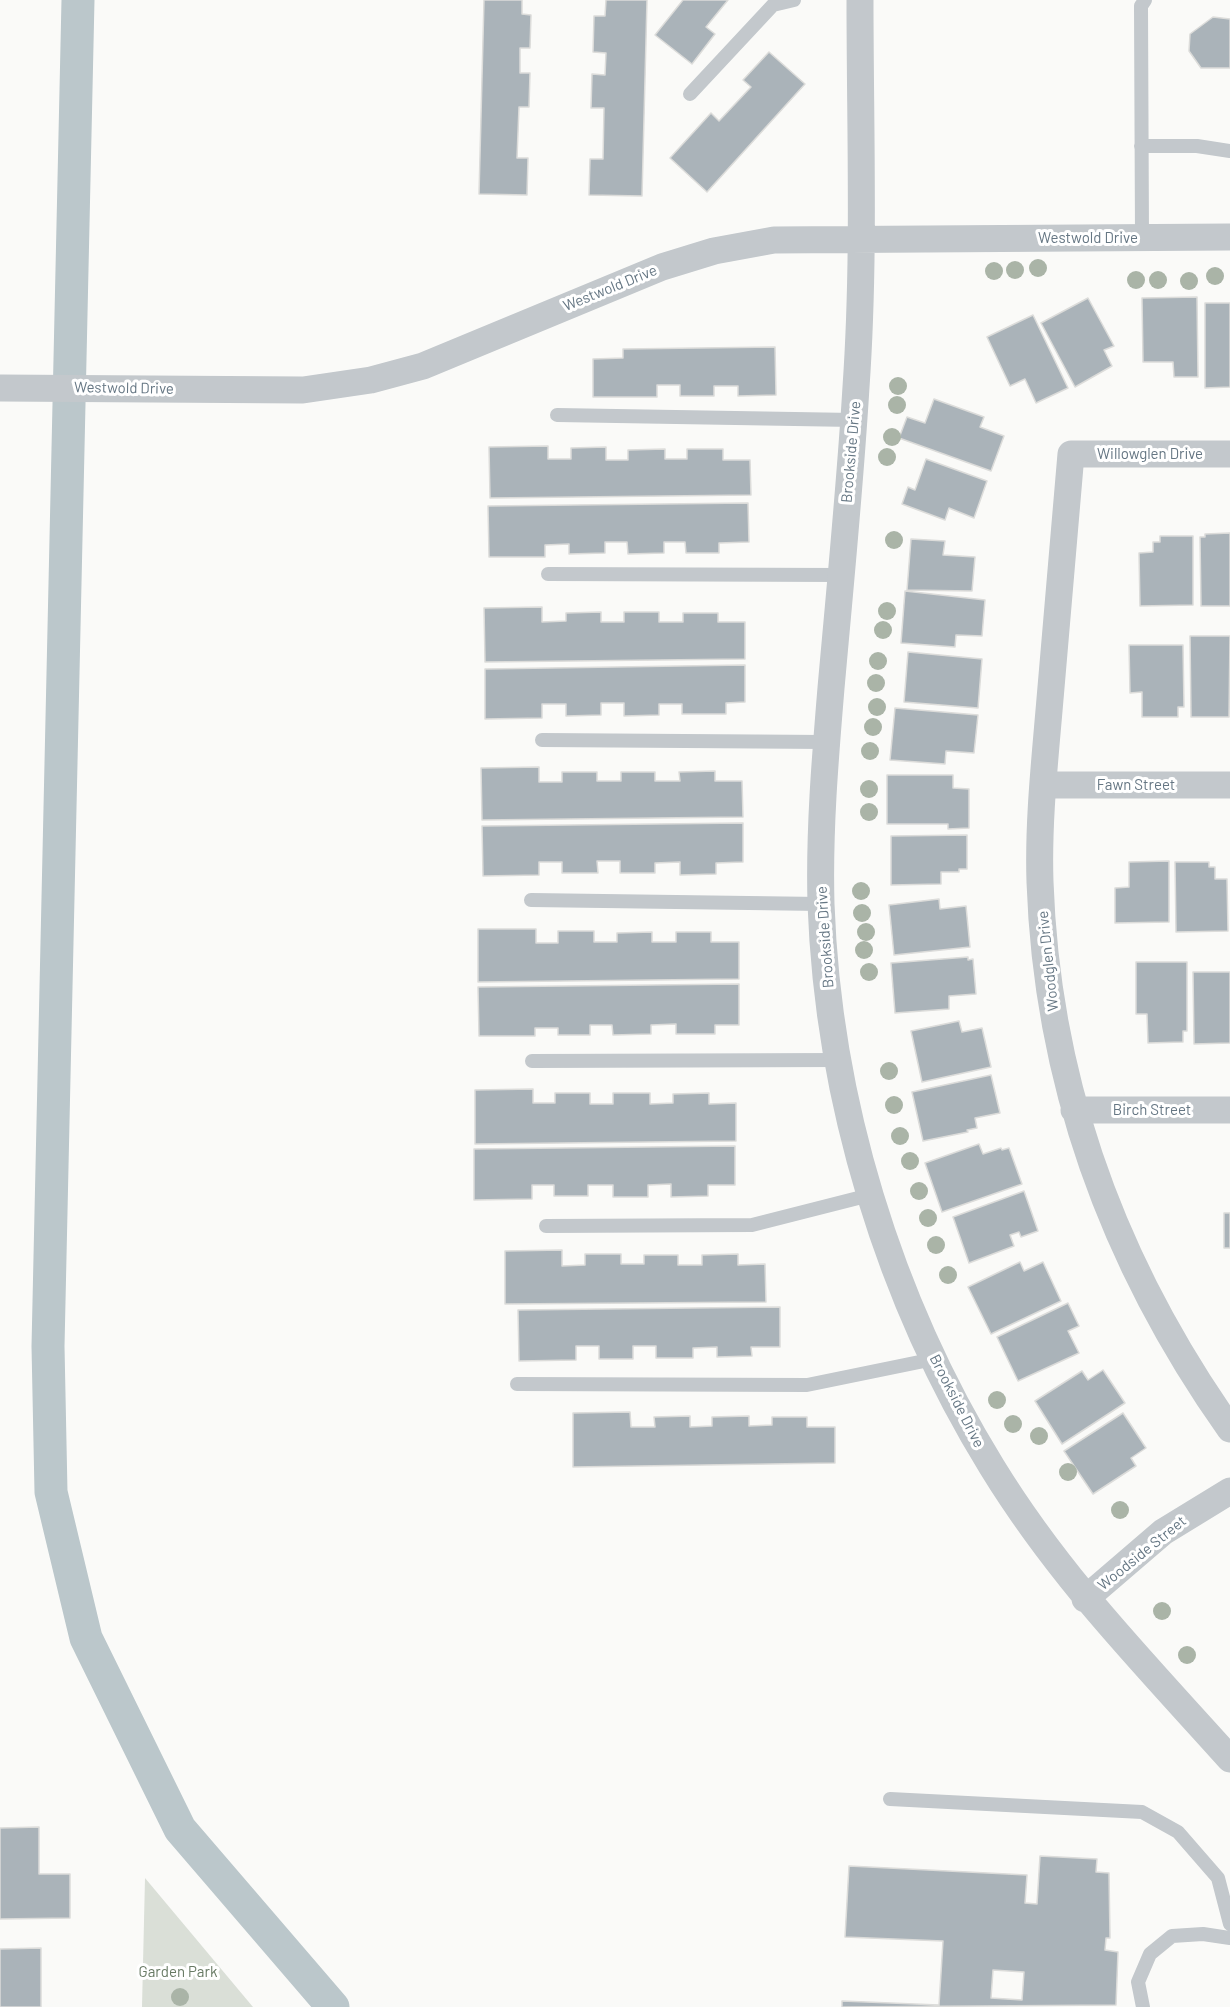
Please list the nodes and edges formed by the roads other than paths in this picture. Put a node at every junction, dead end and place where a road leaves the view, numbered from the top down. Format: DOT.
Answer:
graph roads {
  1 [pos="794,0"];
  2 [pos="860,0"];
  3 [pos="1141,2"];
  4 [pos="690,94"];
  5 [pos="1141,146"];
  6 [pos="1230,151"];
  7 [pos="1142,237"];
  8 [pos="1230,237"];
  9 [pos="860,238"];
  10 [pos="12,387"];
  11 [pos="557,415"];
  12 [pos="854,420"];
  13 [pos="1071,454"];
  14 [pos="1230,454"];
  15 [pos="549,574"];
  16 [pos="841,575"];
  17 [pos="542,740"];
  18 [pos="827,742"];
  19 [pos="1043,785"];
  20 [pos="1230,785"];
  21 [pos="531,900"];
  22 [pos="821,904"];
  23 [pos="839,1060"];
  24 [pos="532,1061"];
  25 [pos="1074,1110"];
  26 [pos="1230,1110"];
  27 [pos="870,1195"];
  28 [pos="546,1226"];
  29 [pos="934,1359"];
  30 [pos="517,1384"];
  31 [pos="1230,1429"];
  32 [pos="1230,1491"];
  33 [pos="1085,1599"];
  34 [pos="1228,1751"];
  35 [pos="890,1798"];
  36 [pos="1230,1924"];
  37 [pos="1230,1938"];
  38 [pos="1143,2007"];
  1 -- 4 [label="lane"];
  2 -- 9 [label="street, Brookside Drive"];
  3 -- 5 [label="lane"];
  5 -- 6 [label="lane"];
  5 -- 7 [label="lane"];
  7 -- 8 [label="street, Westwold Drive"];
  7 -- 9 [label="street, Westwold Drive"];
  9 -- 10 [label="street, Westwold Drive"];
  9 -- 12 [label="street, Brookside Drive"];
  11 -- 12 [label="lane"];
  12 -- 16 [label="street, Brookside Drive"];
  13 -- 14 [label="street, Willowglen Drive"];
  13 -- 19 [label="street, Woodglen Drive"];
  15 -- 16 [label="lane"];
  16 -- 18 [label="street, Brookside Drive"];
  17 -- 18 [label="lane"];
  18 -- 22 [label="street, Brookside Drive"];
  19 -- 20 [label="street, Fawn Street"];
  19 -- 25 [label="street, Woodglen Drive"];
  21 -- 22 [label="lane"];
  22 -- 23 [label="street, Brookside Drive"];
  23 -- 24 [label="lane"];
  23 -- 27 [label="street, Brookside Drive"];
  25 -- 26 [label="street, Birch Street"];
  25 -- 31 [label="street, Woodglen Drive"];
  27 -- 28 [label="lane"];
  27 -- 29 [label="street, Brookside Drive"];
  29 -- 30 [label="lane"];
  29 -- 33 [label="street, Brookside Drive"];
  32 -- 33 [label="street, Woodside Street"];
  33 -- 34 [label="street, Brookside Drive"];
  35 -- 36 [label="lane"];
  37 -- 38 [label="lane"];
}
